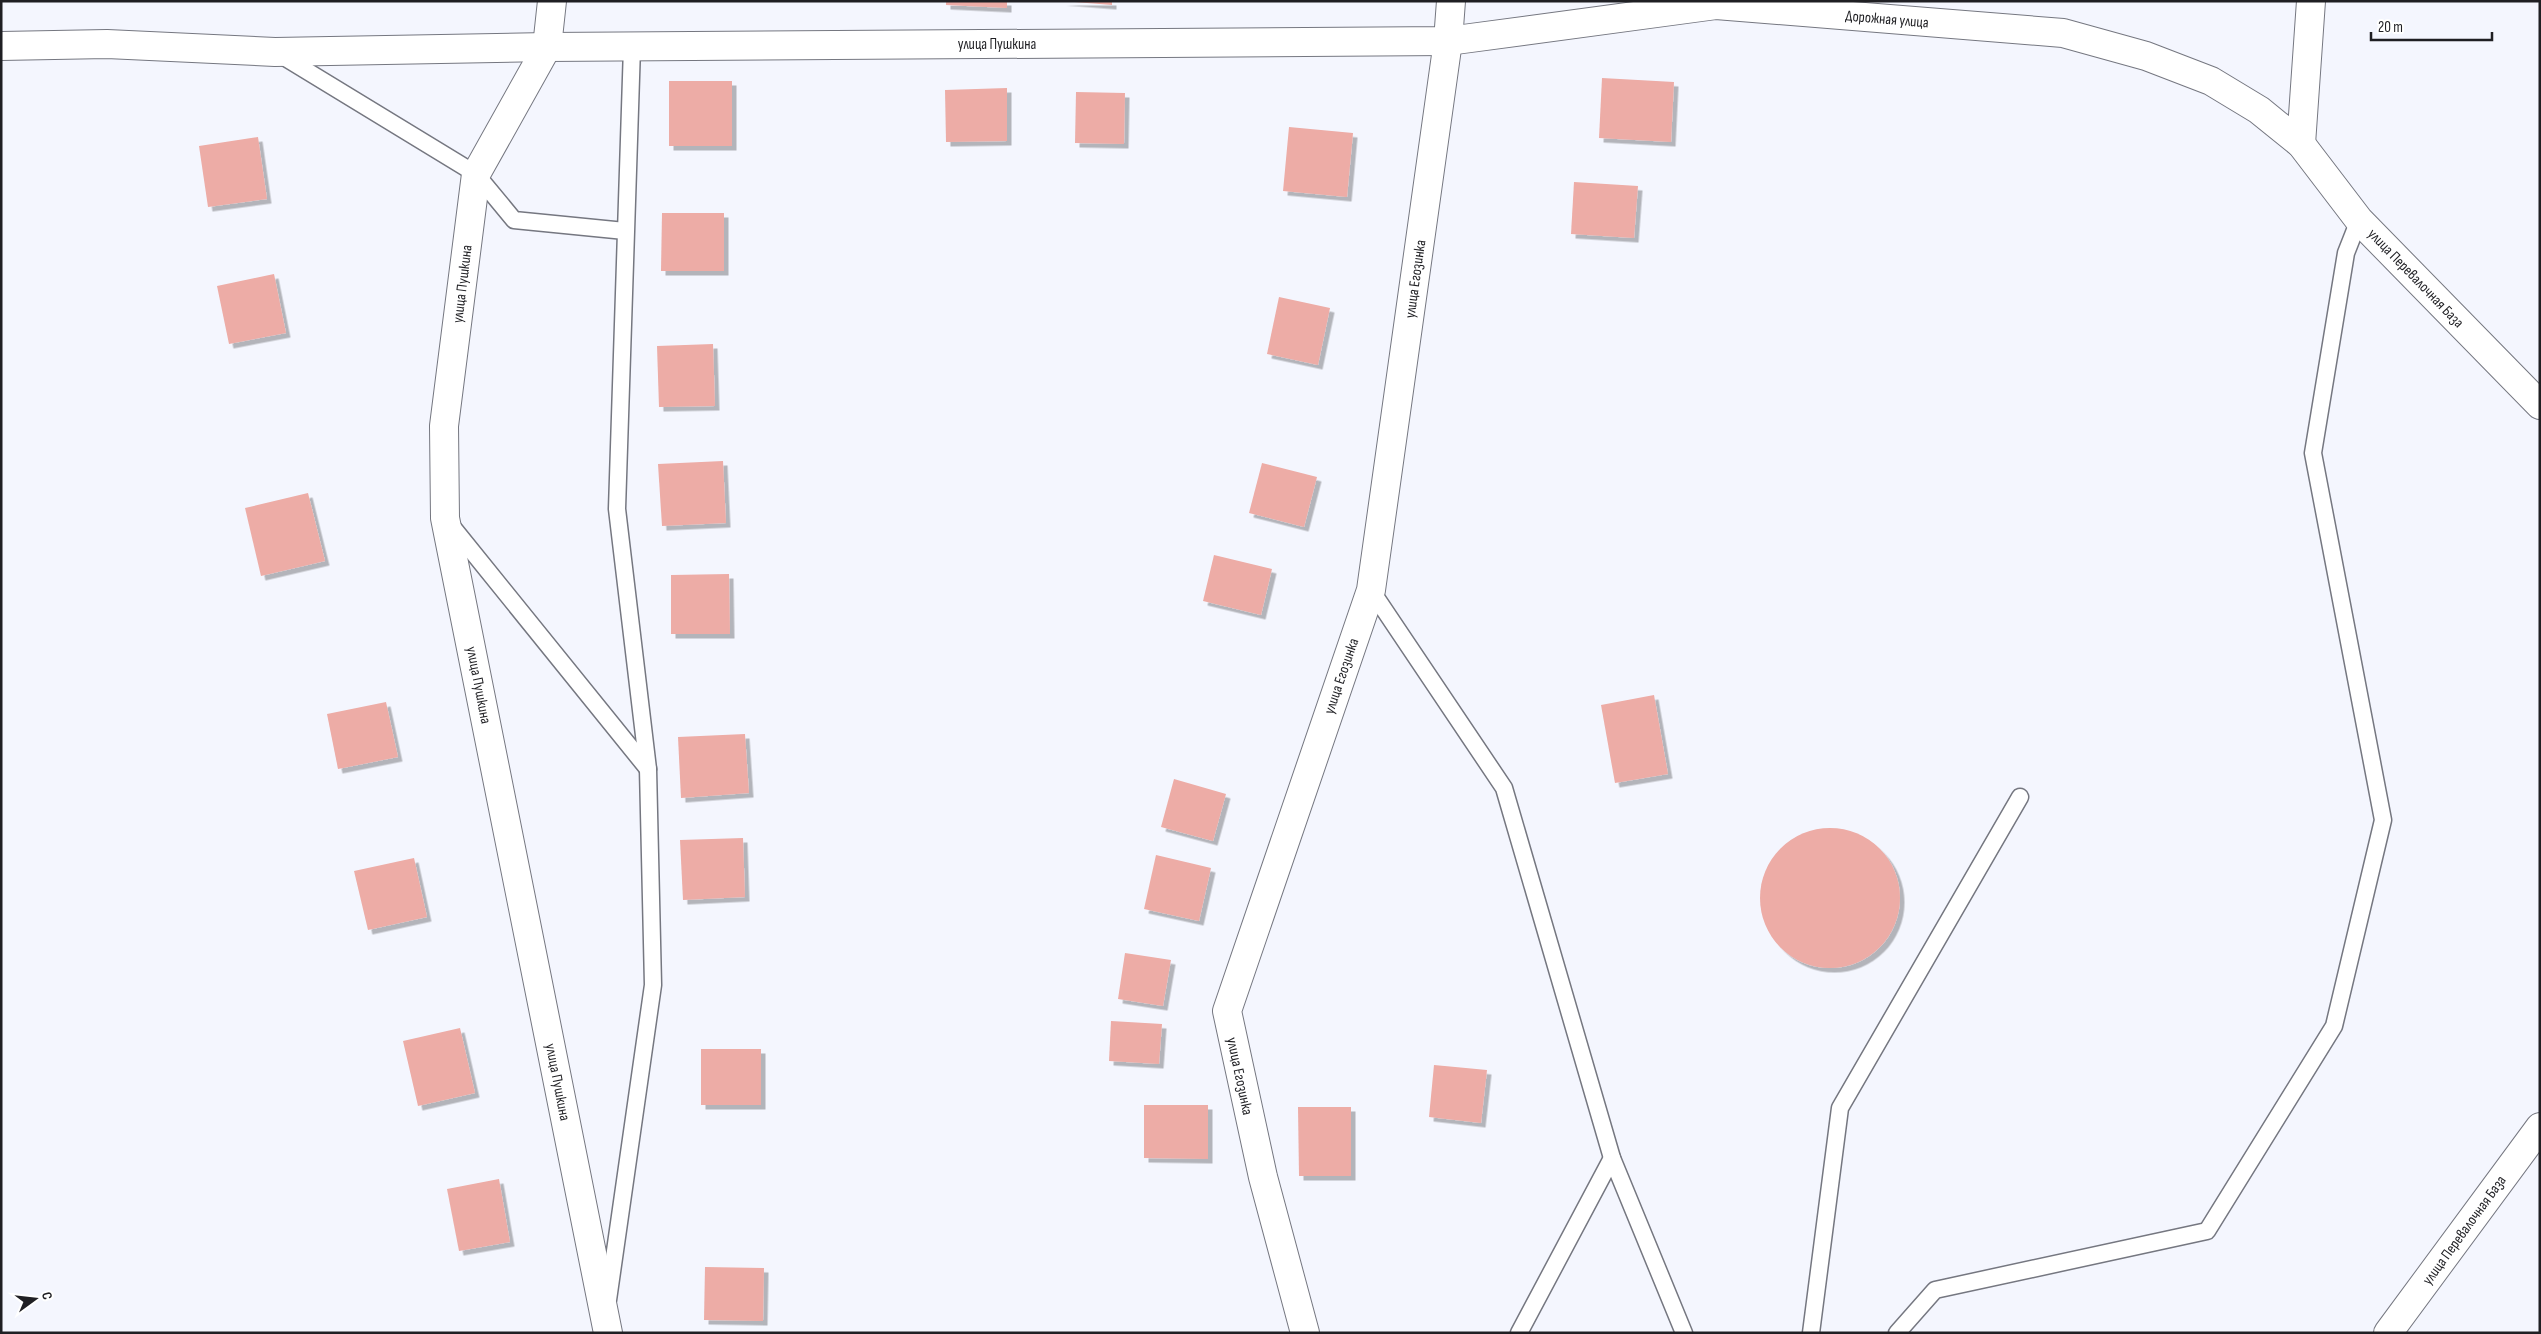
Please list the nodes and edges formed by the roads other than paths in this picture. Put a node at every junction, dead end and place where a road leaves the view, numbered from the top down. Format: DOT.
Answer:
graph roads {
  1 [pos="552,1"];
  2 [pos="1451,1"];
  3 [pos="2311,1"];
  4 [pos="1448,41"];
  5 [pos="1,46"];
  6 [pos="632,47"];
  7 [pos="547,48"];
  8 [pos="274,52"];
  9 [pos="2300,144"];
  10 [pos="476,174"];
  11 [pos="2359,220"];
  12 [pos="625,231"];
  13 [pos="2540,405"];
  14 [pos="445,518"];
  15 [pos="1371,590"];
  16 [pos="648,769"];
  17 [pos="2020,796"];
  18 [pos="2540,1127"];
  19 [pos="1612,1158"];
  20 [pos="607,1325"];
  21 [pos="1305,1333"];
  22 [pos="1519,1333"];
  23 [pos="1684,1333"];
  24 [pos="1811,1333"];
  25 [pos="1897,1333"];
  26 [pos="2388,1333"];
  1 -- 7 [label="street, улица Пушкина"];
  2 -- 4 [label="street, улица Егозинка"];
  3 -- 9 [label="street"];
  4 -- 6 [label="street, улица Пушкина"];
  4 -- 9 [label="street, Дорожная улица"];
  4 -- 15 [label="street, улица Егозинка"];
  5 -- 8 [label="street"];
  6 -- 7 [label="street, улица Пушкина"];
  6 -- 12 [label="lane"];
  7 -- 8 [label="street"];
  7 -- 10 [label="street, улица Пушкина"];
  8 -- 10 [label="lane"];
  9 -- 11 [label="street, улица Перевалочная База"];
  10 -- 12 [label="lane"];
  10 -- 14 [label="street, улица Пушкина"];
  11 -- 13 [label="street, улица Перевалочная База"];
  11 -- 25 [label="lane"];
  12 -- 16 [label="lane"];
  14 -- 16 [label="lane"];
  14 -- 20 [label="street, улица Пушкина"];
  15 -- 19 [label="lane"];
  15 -- 21 [label="street, улица Егозинка"];
  16 -- 20 [label="lane"];
  17 -- 24 [label="lane"];
  18 -- 26 [label="street, улица Перевалочная База"];
  19 -- 22 [label="lane"];
  19 -- 23 [label="lane"];
}
